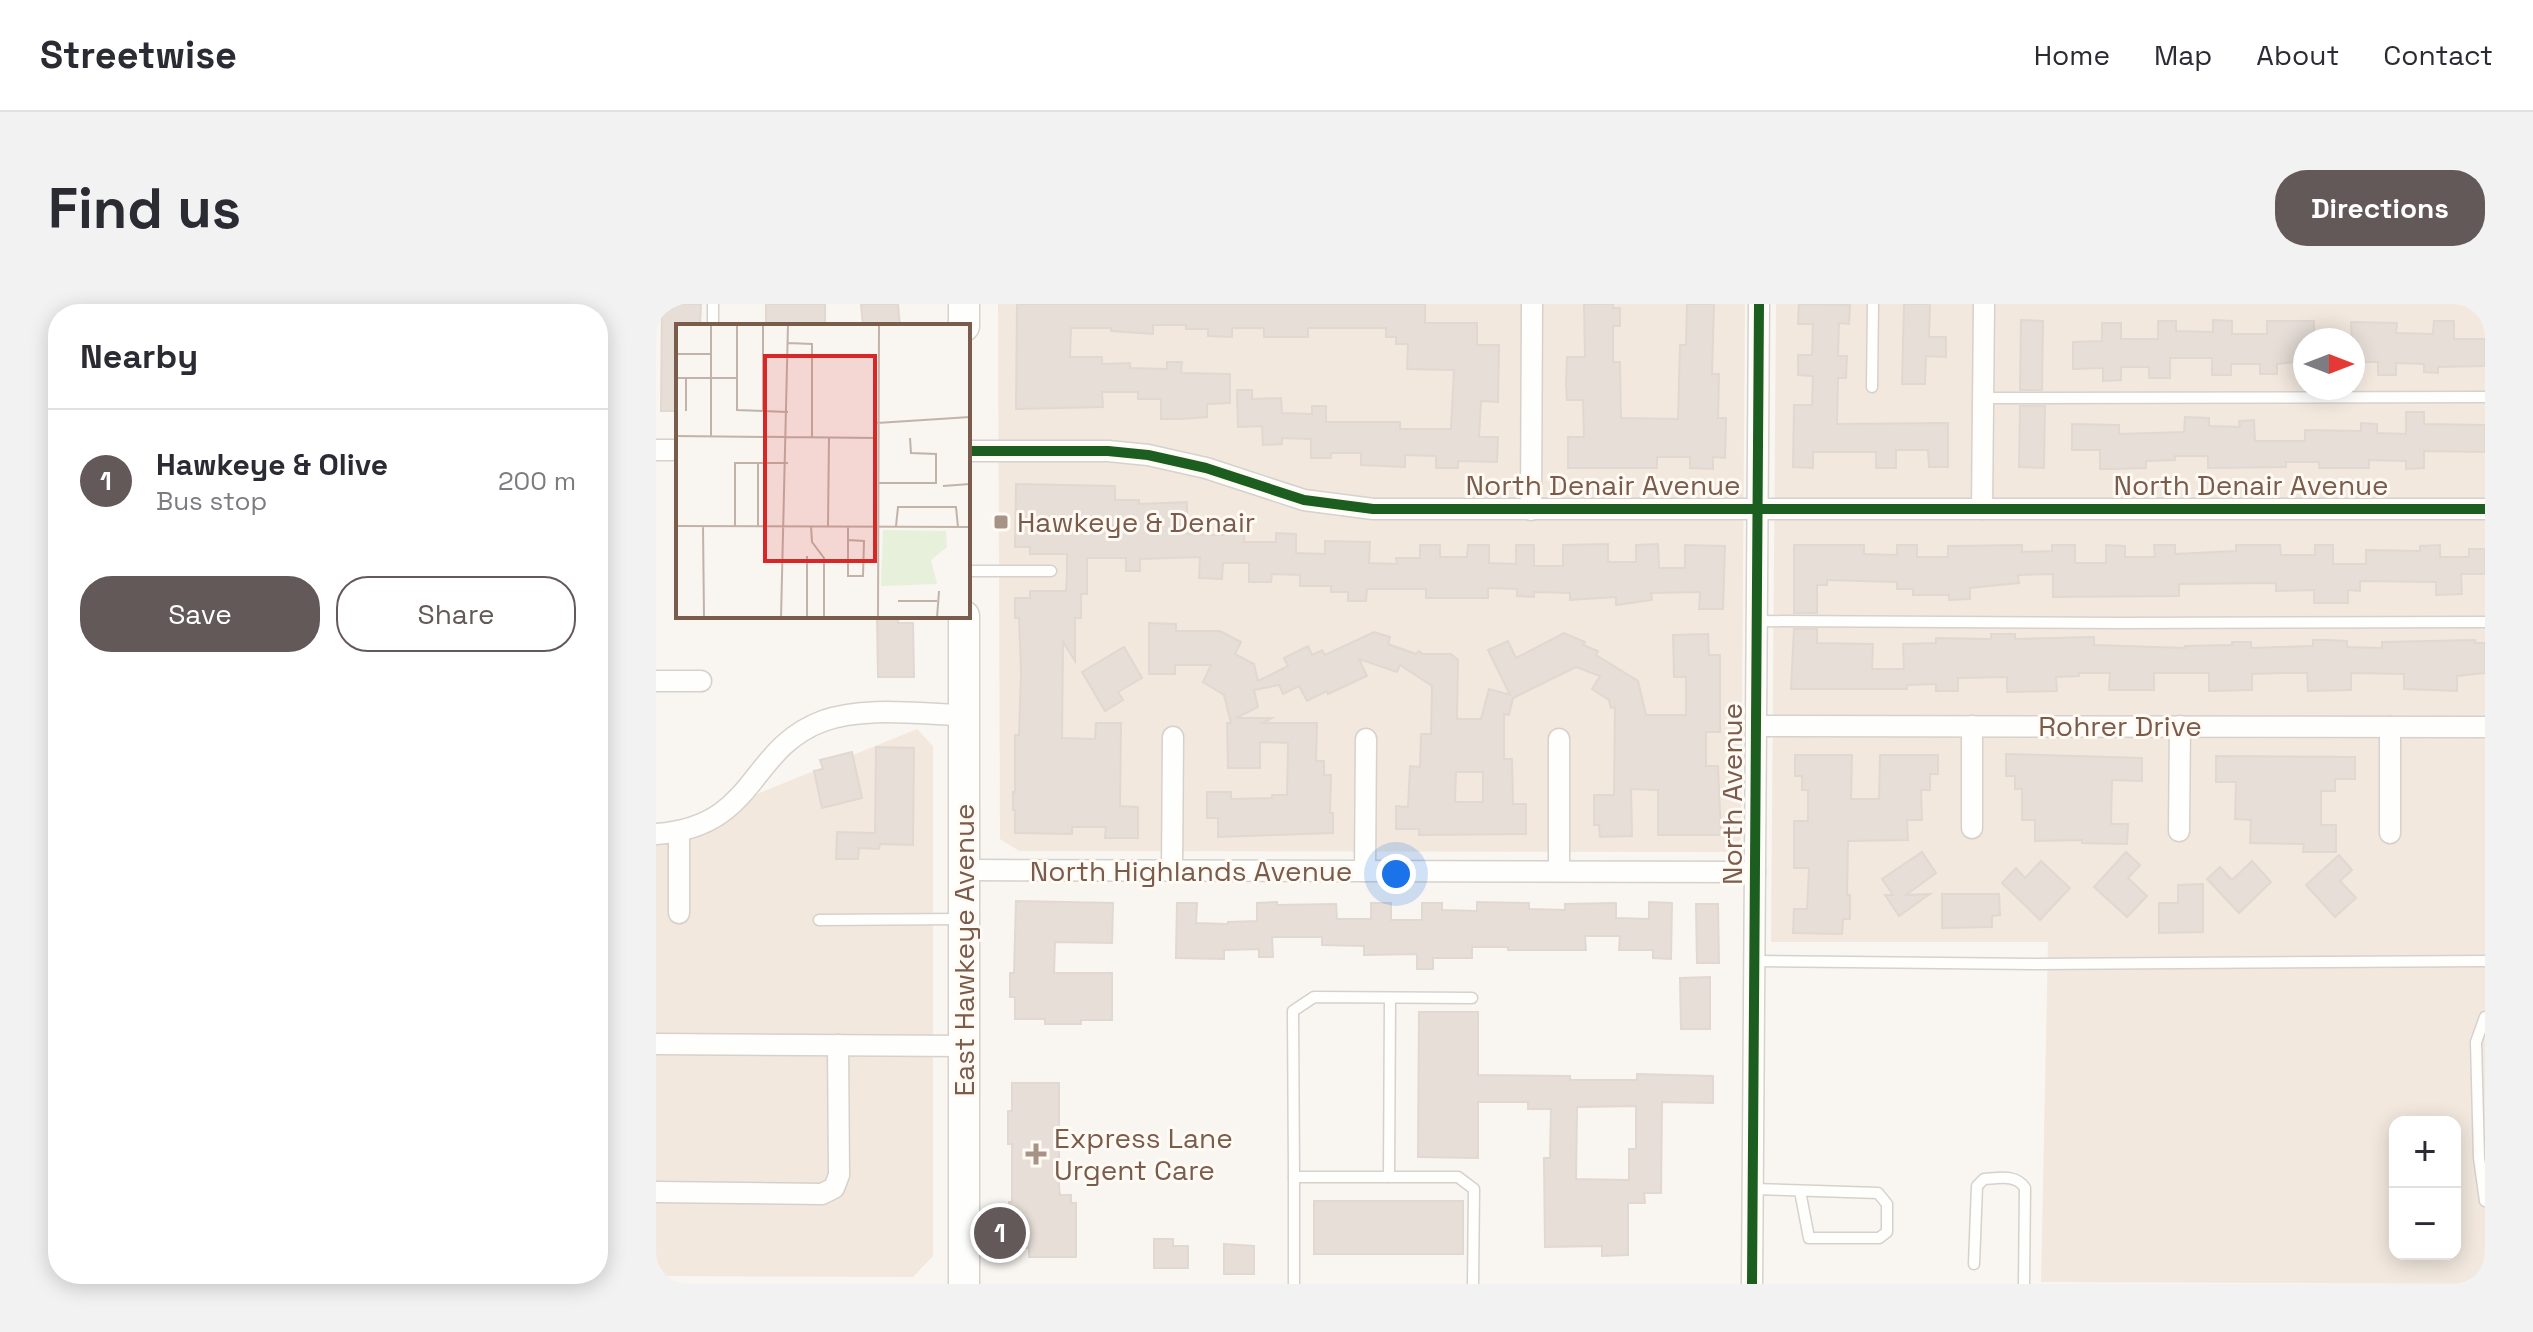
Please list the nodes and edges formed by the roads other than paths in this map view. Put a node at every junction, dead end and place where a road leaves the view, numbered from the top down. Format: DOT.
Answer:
graph roads {
  1 [pos="1532,304"];
  2 [pos="1759,304"];
  3 [pos="1873,304"];
  4 [pos="1984,304"];
  5 [pos="1872,387"];
  6 [pos="2485,397"];
  7 [pos="1983,398"];
  8 [pos="970,451"];
  9 [pos="1758,509"];
  10 [pos="1982,509"];
  11 [pos="2485,509"];
  12 [pos="1531,510"];
  13 [pos="970,571"];
  14 [pos="1051,571"];
  15 [pos="964,618"];
  16 [pos="1757,621"];
  17 [pos="2485,622"];
  18 [pos="656,681"];
  19 [pos="701,681"];
  20 [pos="963,715"];
  21 [pos="1756,726"];
  22 [pos="1972,726"];
  23 [pos="2180,726"];
  24 [pos="2390,727"];
  25 [pos="2485,727"];
  26 [pos="1173,737"];
  27 [pos="1366,739"];
  28 [pos="1559,739"];
  29 [pos="1972,828"];
  30 [pos="2179,831"];
  31 [pos="679,832"];
  32 [pos="2390,833"];
  33 [pos="656,834"];
  34 [pos="964,870"];
  35 [pos="1172,871"];
  36 [pos="1365,871"];
  37 [pos="1559,871"];
  38 [pos="1755,872"];
  39 [pos="679,913"];
  40 [pos="964,919"];
  41 [pos="819,920"];
  42 [pos="1754,961"];
  43 [pos="2485,961"];
  44 [pos="1390,998"];
  45 [pos="1472,998"];
  46 [pos="2485,1017"];
  47 [pos="656,1044"];
  48 [pos="838,1045"];
  49 [pos="964,1046"];
  50 [pos="1294,1177"];
  51 [pos="1389,1177"];
  52 [pos="1753,1189"];
  53 [pos="1800,1191"];
  54 [pos="656,1192"];
  55 [pos="2485,1201"];
  56 [pos="1974,1264"];
  57 [pos="964,1284"];
  58 [pos="1294,1284"];
  59 [pos="1473,1284"];
  60 [pos="1752,1284"];
  61 [pos="2024,1284"];
  1 -- 12 [label="street"];
  2 -- 9 [label="street, North Avenue"];
  3 -- 5 [label="lane"];
  4 -- 7 [label="street"];
  6 -- 7 [label="lane"];
  7 -- 10 [label="street"];
  8 -- 12 [label="street, North Denair Avenue"];
  9 -- 10 [label="street, North Denair Avenue"];
  9 -- 12 [label="street, North Denair Avenue"];
  9 -- 16 [label="street, North Avenue"];
  10 -- 11 [label="street, North Denair Avenue"];
  13 -- 14 [label="lane"];
  15 -- 20 [label="street, East Hawkeye Avenue"];
  16 -- 17 [label="lane"];
  16 -- 21 [label="street, North Avenue"];
  18 -- 19 [label="street"];
  20 -- 31 [label="street"];
  20 -- 34 [label="street, East Hawkeye Avenue"];
  21 -- 22 [label="street, Rohrer Drive"];
  21 -- 38 [label="street, North Avenue"];
  22 -- 23 [label="street, Rohrer Drive"];
  22 -- 29 [label="street"];
  23 -- 24 [label="street, Rohrer Drive"];
  23 -- 30 [label="street"];
  24 -- 25 [label="street, Rohrer Drive"];
  24 -- 32 [label="street"];
  26 -- 35 [label="street"];
  27 -- 36 [label="street"];
  28 -- 37 [label="street"];
  31 -- 33 [label="street"];
  31 -- 39 [label="street"];
  34 -- 35 [label="street, North Highlands Avenue"];
  34 -- 40 [label="street, East Hawkeye Avenue"];
  35 -- 36 [label="street, North Highlands Avenue"];
  36 -- 37 [label="street, North Highlands Avenue"];
  37 -- 38 [label="street, North Highlands Avenue"];
  38 -- 42 [label="street, North Avenue"];
  40 -- 41 [label="lane"];
  40 -- 49 [label="street, East Hawkeye Avenue"];
  42 -- 43 [label="lane"];
  42 -- 52 [label="street, North Avenue"];
  44 -- 45 [label="lane"];
  44 -- 50 [label="lane"];
  44 -- 51 [label="lane"];
  46 -- 55 [label="lane"];
  47 -- 48 [label="street"];
  48 -- 49 [label="street"];
  48 -- 54 [label="street"];
  49 -- 57 [label="street, East Hawkeye Avenue"];
  50 -- 51 [label="lane"];
  50 -- 58 [label="lane"];
  51 -- 59 [label="lane"];
  52 -- 53 [label="lane"];
  52 -- 60 [label="street, North Avenue"];
  53 -- 53 [label="lane"];
  56 -- 61 [label="lane"];
}
